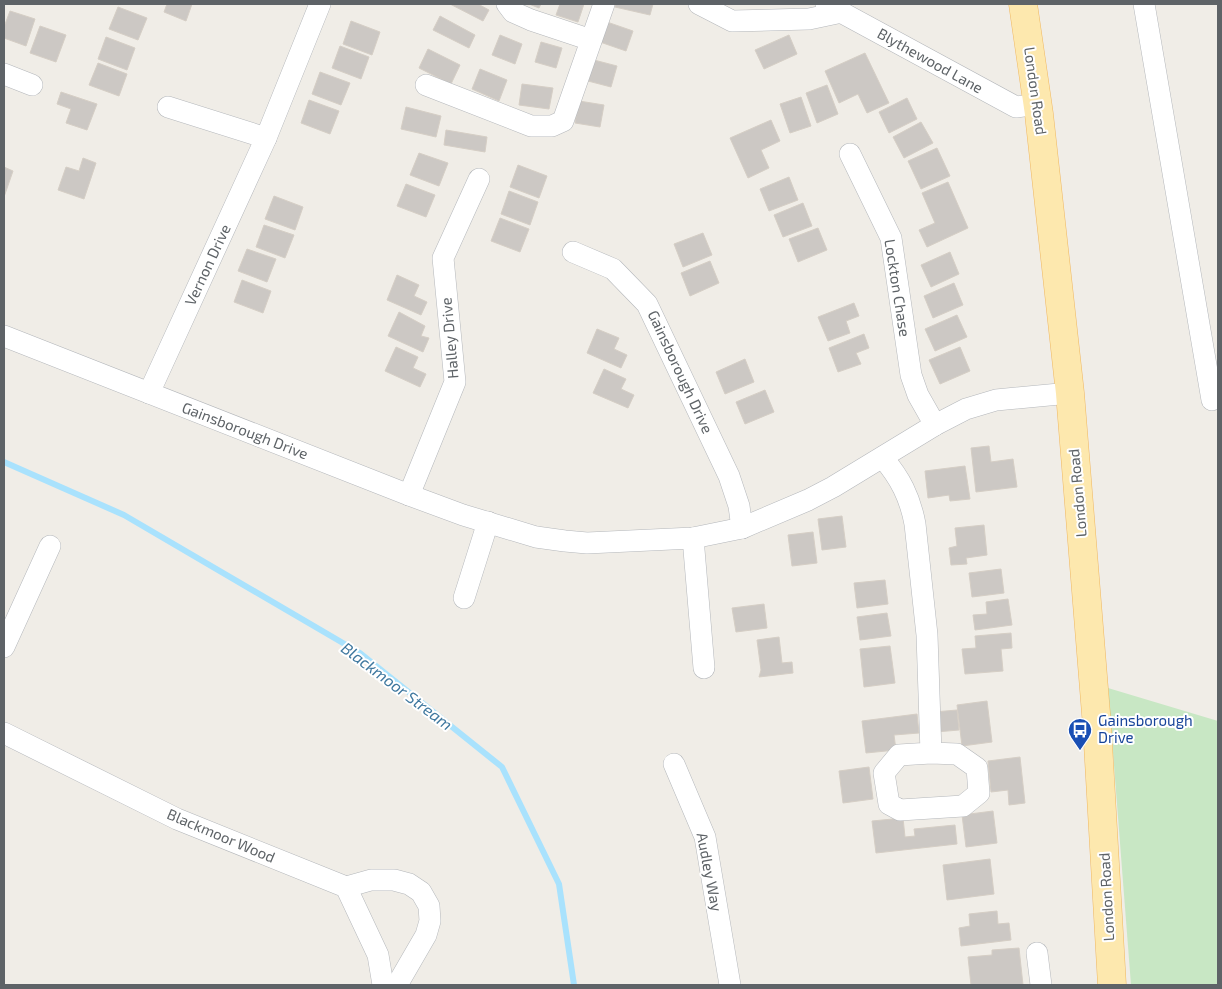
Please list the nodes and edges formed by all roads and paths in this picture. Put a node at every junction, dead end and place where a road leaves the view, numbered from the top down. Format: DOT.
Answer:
graph roads {
  1 [pos="320,4"];
  2 [pos="507,4"];
  3 [pos="604,4"];
  4 [pos="699,4"];
  5 [pos="1023,4"];
  6 [pos="1144,4"];
  7 [pos="834,8"];
  8 [pos="591,40"];
  9 [pos="4,74"];
  10 [pos="32,84"];
  11 [pos="426,85"];
  12 [pos="1037,104"];
  13 [pos="168,106"];
  14 [pos="266,138"];
  15 [pos="850,154"];
  16 [pos="479,179"];
  17 [pos="573,252"];
  18 [pos="4,336"];
  19 [pos="1070,392"];
  20 [pos="149,393"];
  21 [pos="1212,400"];
  22 [pos="935,426"];
  23 [pos="883,458"];
  24 [pos="409,495"];
  25 [pos="488,522"];
  26 [pos="742,528"];
  27 [pos="693,538"];
  28 [pos="50,546"];
  29 [pos="464,598"];
  30 [pos="4,647"];
  31 [pos="704,668"];
  32 [pos="4,733"];
  33 [pos="931,753"];
  34 [pos="674,764"];
  35 [pos="346,887"];
  36 [pos="1037,953"];
  37 [pos="383,985"];
  38 [pos="397,985"];
  39 [pos="730,985"];
  40 [pos="1041,985"];
  41 [pos="1112,985"];
  1 -- 14 [label="street, Vernon Drive"];
  2 -- 8 [label="street"];
  3 -- 8 [label="street"];
  4 -- 7 [label="street"];
  5 -- 12 [label="main road, London Road"];
  6 -- 21 [label="street"];
  7 -- 12 [label="street, Blythewood Lane"];
  8 -- 11 [label="street"];
  9 -- 10 [label="street"];
  12 -- 19 [label="main road, London Road"];
  13 -- 14 [label="street"];
  14 -- 20 [label="street, Vernon Drive"];
  15 -- 22 [label="street, Lockton Chase"];
  16 -- 24 [label="street, Halley Drive"];
  17 -- 26 [label="street, Gainsborough Drive"];
  18 -- 20 [label="street, Gainsborough Drive"];
  19 -- 22 [label="street, Gainsborough Drive"];
  19 -- 41 [label="main road, London Road"];
  20 -- 24 [label="street, Gainsborough Drive"];
  22 -- 23 [label="street, Gainsborough Drive"];
  23 -- 26 [label="street, Gainsborough Drive"];
  23 -- 33 [label="street"];
  24 -- 25 [label="street, Gainsborough Drive"];
  25 -- 27 [label="street, Gainsborough Drive"];
  25 -- 29 [label="street"];
  26 -- 27 [label="street, Gainsborough Drive"];
  27 -- 31 [label="street"];
  28 -- 30 [label="street"];
  32 -- 35 [label="street, Blackmoor Wood"];
  34 -- 39 [label="street, Audley Way"];
  35 -- 37 [label="street"];
  35 -- 38 [label="street"];
  36 -- 40 [label="street"];
}
